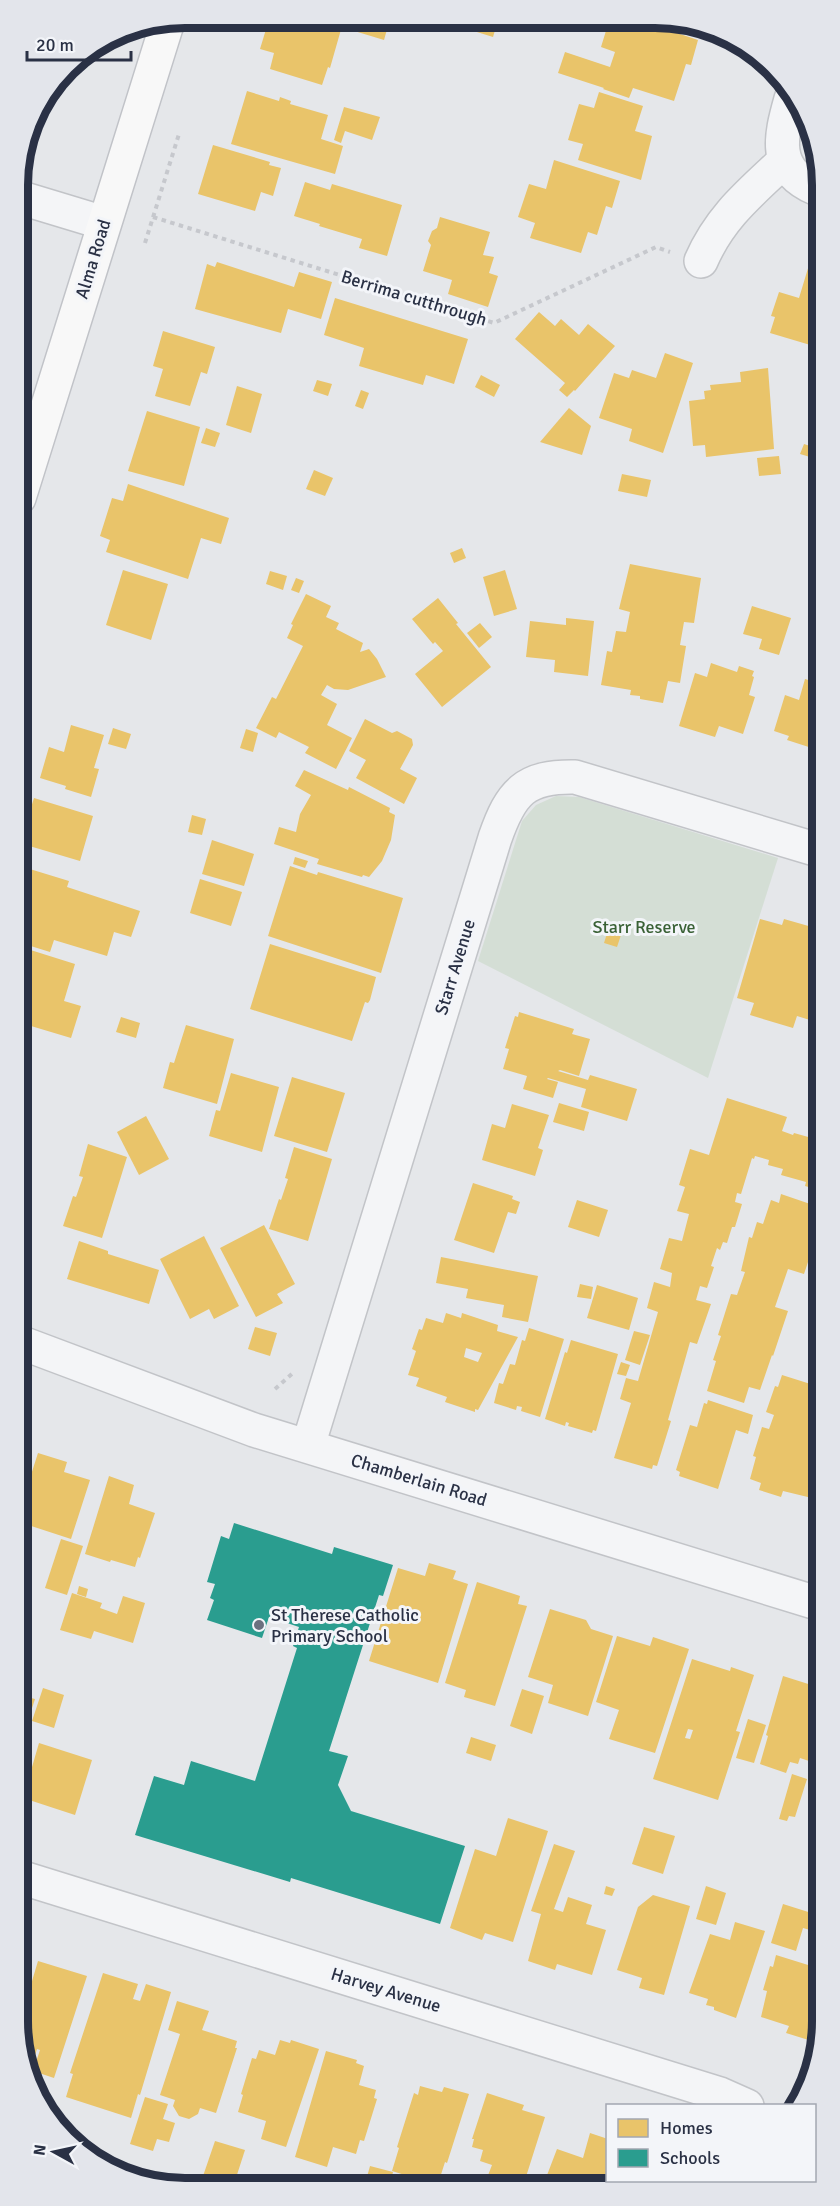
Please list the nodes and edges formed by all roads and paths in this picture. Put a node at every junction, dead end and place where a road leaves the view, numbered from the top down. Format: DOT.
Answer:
graph roads {
  1 [pos="165,30"];
  2 [pos="790,106"];
  3 [pos="179,134"];
  4 [pos="784,161"];
  5 [pos="812,187"];
  6 [pos="29,200"];
  7 [pos="153,217"];
  8 [pos="104,223"];
  9 [pos="145,243"];
  10 [pos="701,261"];
  11 [pos="29,466"];
  12 [pos="812,848"];
  13 [pos="28,1345"];
  14 [pos="308,1446"];
  15 [pos="811,1601"];
  16 [pos="28,1880"];
  17 [pos="742,2104"];
  1 -- 8 [label="main road, Alma Road"];
  2 -- 4 [label="street"];
  3 -- 7 [label="path"];
  4 -- 5 [label="street"];
  4 -- 10 [label="street"];
  6 -- 8 [label="street"];
  7 -- 9 [label="path"];
  7 -- 10 [label="path, Berrima cutthrough"];
  8 -- 11 [label="main road, Alma Road"];
  12 -- 14 [label="street, Starr Avenue"];
  13 -- 14 [label="street, Chamberlain Road"];
  14 -- 15 [label="street, Chamberlain Road"];
  16 -- 17 [label="street, Harvey Avenue"];
}
